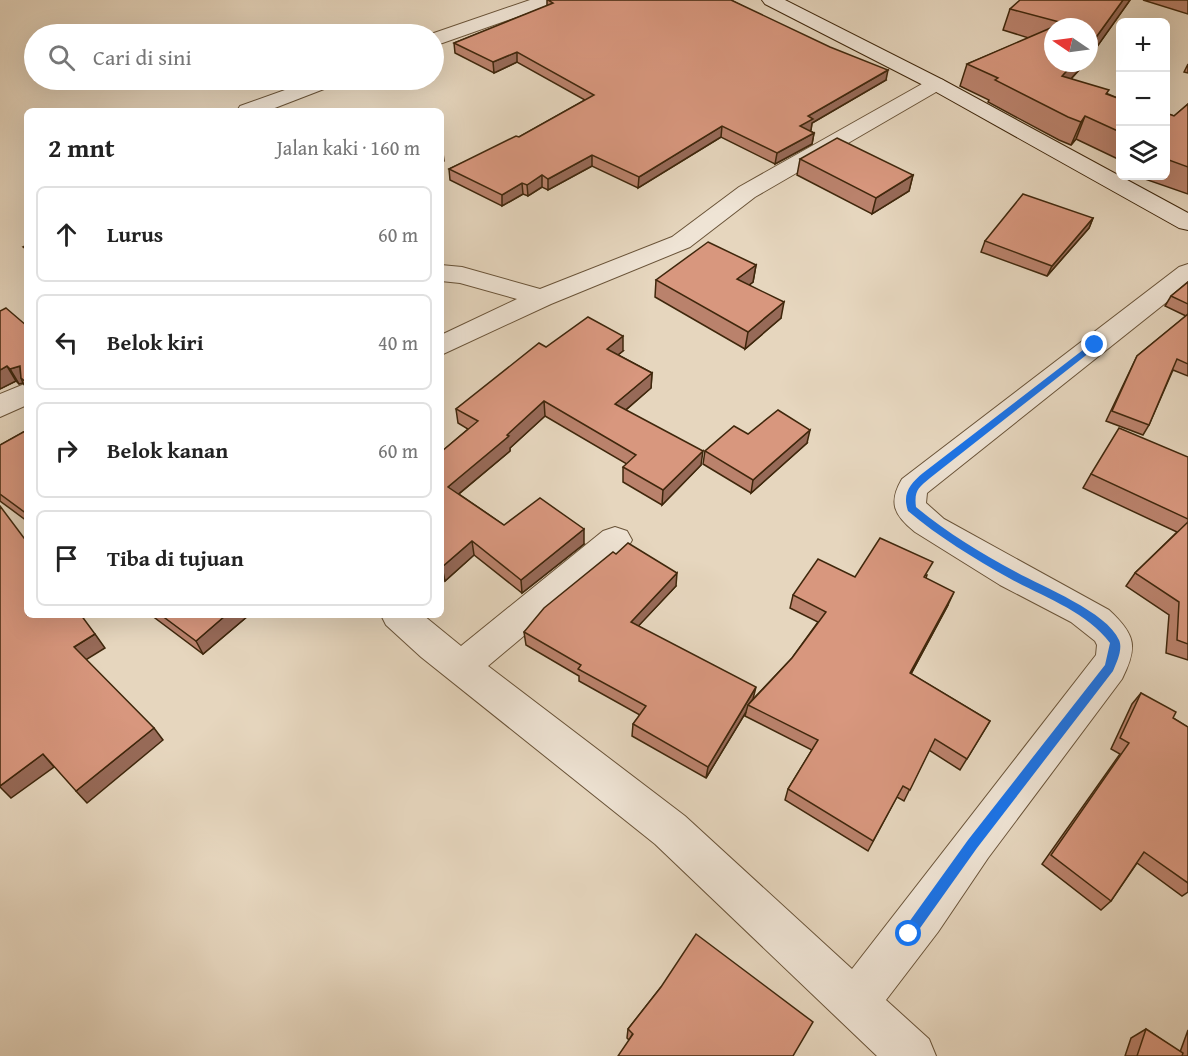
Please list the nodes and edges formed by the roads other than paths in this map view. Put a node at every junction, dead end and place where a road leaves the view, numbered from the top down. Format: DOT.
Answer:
graph roads {
  1 [pos="547,0"];
  2 [pos="771,0"];
  3 [pos="444,36"];
  4 [pos="936,84"];
  5 [pos="304,90"];
  6 [pos="256,108"];
  7 [pos="1188,223"];
  8 [pos="1188,272"];
  9 [pos="444,273"];
  10 [pos="542,298"];
  11 [pos="444,345"];
  12 [pos="24,395"];
  13 [pos="0,407"];
  14 [pos="615,540"];
  15 [pos="403,618"];
  16 [pos="461,667"];
  17 [pos="855,1004"];
  18 [pos="912,1056"];
  1 -- 3 [label="street"];
  2 -- 4 [label="street"];
  4 -- 7 [label="street"];
  4 -- 10 [label="street"];
  5 -- 6 [label="street"];
  8 -- 17 [label="street"];
  9 -- 10 [label="street"];
  10 -- 11 [label="street"];
  12 -- 13 [label="street"];
  14 -- 16 [label="street"];
  15 -- 16 [label="street"];
  16 -- 17 [label="street"];
  17 -- 18 [label="street"];
}
